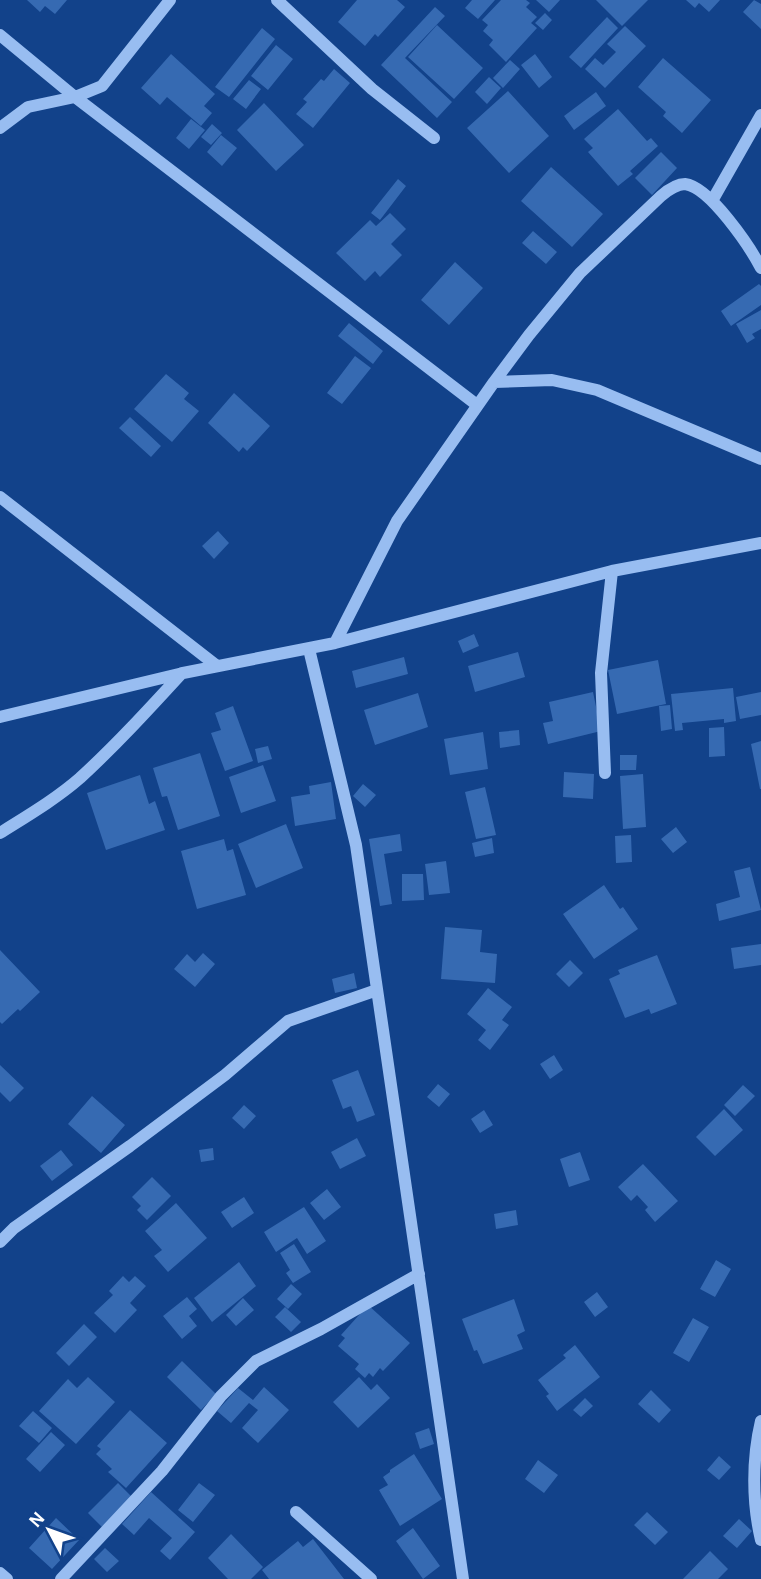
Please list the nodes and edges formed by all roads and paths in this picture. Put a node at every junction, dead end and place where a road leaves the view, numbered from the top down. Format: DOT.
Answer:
graph roads {
  1 [pos="170,0"];
  2 [pos="277,0"];
  3 [pos="0,35"];
  4 [pos="75,97"];
  5 [pos="761,115"];
  6 [pos="0,128"];
  7 [pos="434,138"];
  8 [pos="712,201"];
  9 [pos="761,268"];
  10 [pos="494,382"];
  11 [pos="477,405"];
  12 [pos="761,459"];
  13 [pos="0,498"];
  14 [pos="761,543"];
  15 [pos="612,571"];
  16 [pos="335,643"];
  17 [pos="309,649"];
  18 [pos="217,666"];
  19 [pos="183,673"];
  20 [pos="0,717"];
  21 [pos="605,773"];
  22 [pos="0,834"];
  23 [pos="377,990"];
  24 [pos="0,1242"];
  25 [pos="419,1274"];
  26 [pos="761,1421"];
  27 [pos="296,1512"];
  28 [pos="761,1539"];
  29 [pos="0,1573"];
  30 [pos="7,1579"];
  31 [pos="61,1579"];
  32 [pos="371,1579"];
  33 [pos="463,1579"];
  1 -- 4 [label="street"];
  2 -- 7 [label="street"];
  3 -- 4 [label="street"];
  4 -- 6 [label="street"];
  4 -- 11 [label="street"];
  5 -- 8 [label="street"];
  8 -- 9 [label="street"];
  8 -- 10 [label="street"];
  10 -- 11 [label="street"];
  10 -- 12 [label="street"];
  11 -- 16 [label="street"];
  13 -- 18 [label="street"];
  14 -- 15 [label="street"];
  15 -- 16 [label="street"];
  15 -- 21 [label="street"];
  16 -- 17 [label="street"];
  17 -- 18 [label="street"];
  17 -- 23 [label="street"];
  18 -- 19 [label="street"];
  19 -- 20 [label="street"];
  19 -- 22 [label="street"];
  23 -- 24 [label="street"];
  23 -- 25 [label="street"];
  25 -- 31 [label="street"];
  25 -- 33 [label="street"];
  26 -- 28 [label="street"];
  27 -- 32 [label="street"];
  29 -- 30 [label="street"];
}
